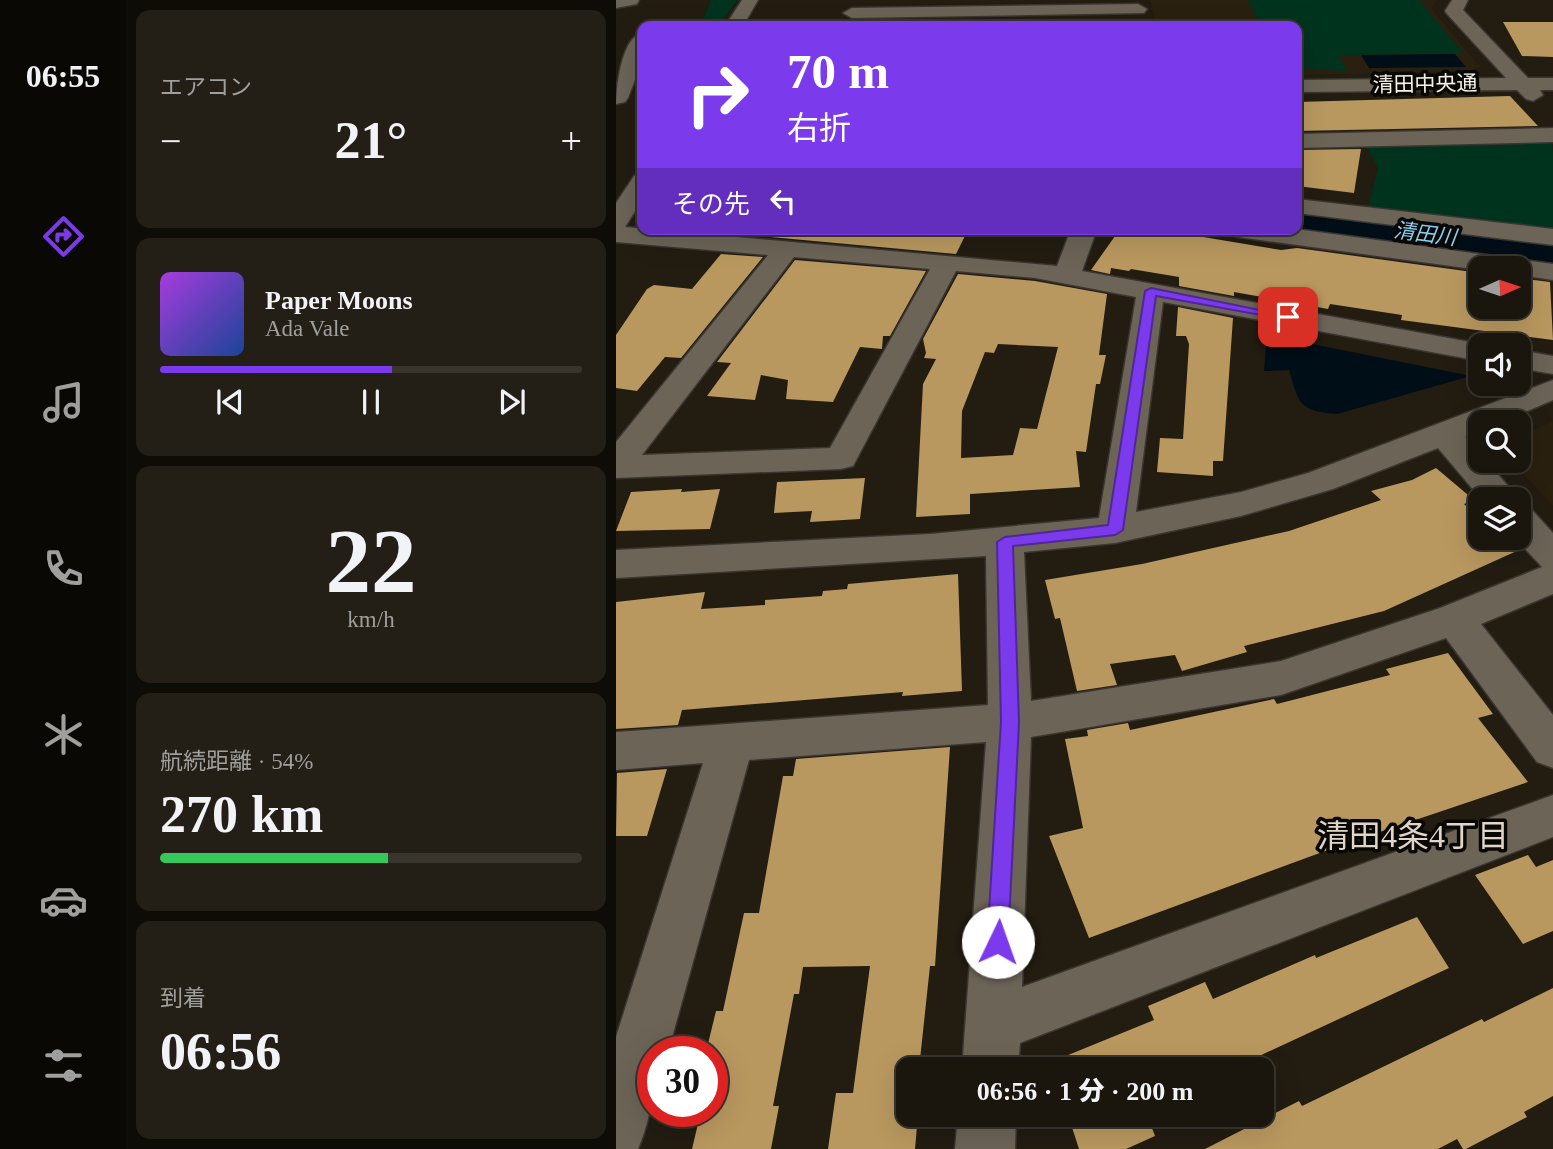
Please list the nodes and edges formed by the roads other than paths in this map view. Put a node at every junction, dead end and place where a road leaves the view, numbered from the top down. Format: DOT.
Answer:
graph roads {
  1 [pos="631,0"];
  2 [pos="750,0"];
  3 [pos="1460,0"];
  4 [pos="616,3"];
  5 [pos="1139,12"];
  6 [pos="852,13"];
  7 [pos="737,21"];
  8 [pos="637,50"];
  9 [pos="1522,83"];
  10 [pos="1553,84"];
  11 [pos="1302,86"];
  12 [pos="637,97"];
  13 [pos="617,98"];
  14 [pos="1547,110"];
  15 [pos="1553,135"];
  16 [pos="1302,141"];
  17 [pos="637,189"];
  18 [pos="1302,207"];
  19 [pos="616,222"];
  20 [pos="616,234"];
  21 [pos="1082,235"];
  22 [pos="1282,235"];
  23 [pos="1553,237"];
  24 [pos="787,249"];
  25 [pos="947,262"];
  26 [pos="1553,272"];
  27 [pos="1067,276"];
  28 [pos="1151,291"];
  29 [pos="1468,350"];
  30 [pos="1531,361"];
  31 [pos="1553,365"];
  32 [pos="1553,389"];
  33 [pos="1443,433"];
  34 [pos="616,466"];
  35 [pos="1490,487"];
  36 [pos="1115,530"];
  37 [pos="1531,532"];
  38 [pos="1005,542"];
  39 [pos="1553,557"];
  40 [pos="616,564"];
  41 [pos="1553,578"];
  42 [pos="1454,618"];
  43 [pos="1010,722"];
  44 [pos="732,742"];
  45 [pos="1553,749"];
  46 [pos="616,751"];
  47 [pos="1553,817"];
  48 [pos="991,1047"];
  49 [pos="986,1127"];
  50 [pos="616,1131"];
  51 [pos="985,1149"];
  1 -- 4 [label="street"];
  2 -- 7 [label="street"];
  3 -- 9 [label="street"];
  5 -- 6 [label="street"];
  8 -- 13 [label="street"];
  9 -- 10 [label="street, 清田中央通"];
  9 -- 11 [label="street, 清田中央通"];
  9 -- 14 [label="street"];
  12 -- 13 [label="street"];
  15 -- 16 [label="street"];
  17 -- 19 [label="street"];
  18 -- 23 [label="street"];
  20 -- 24 [label="street"];
  21 -- 27 [label="street"];
  22 -- 26 [label="street"];
  24 -- 25 [label="street"];
  24 -- 34 [label="street"];
  25 -- 27 [label="street"];
  25 -- 34 [label="street"];
  27 -- 28 [label="street"];
  28 -- 29 [label="street"];
  28 -- 36 [label="street"];
  30 -- 31 [label="street"];
  32 -- 33 [label="street"];
  33 -- 35 [label="street"];
  33 -- 36 [label="street"];
  36 -- 38 [label="street"];
  37 -- 39 [label="street"];
  38 -- 40 [label="street"];
  38 -- 43 [label="street"];
  41 -- 42 [label="street"];
  42 -- 43 [label="street"];
  42 -- 45 [label="street"];
  43 -- 44 [label="street"];
  43 -- 48 [label="street"];
  44 -- 46 [label="street"];
  44 -- 50 [label="street"];
  47 -- 48 [label="street"];
  49 -- 51 [label="street"];
}
